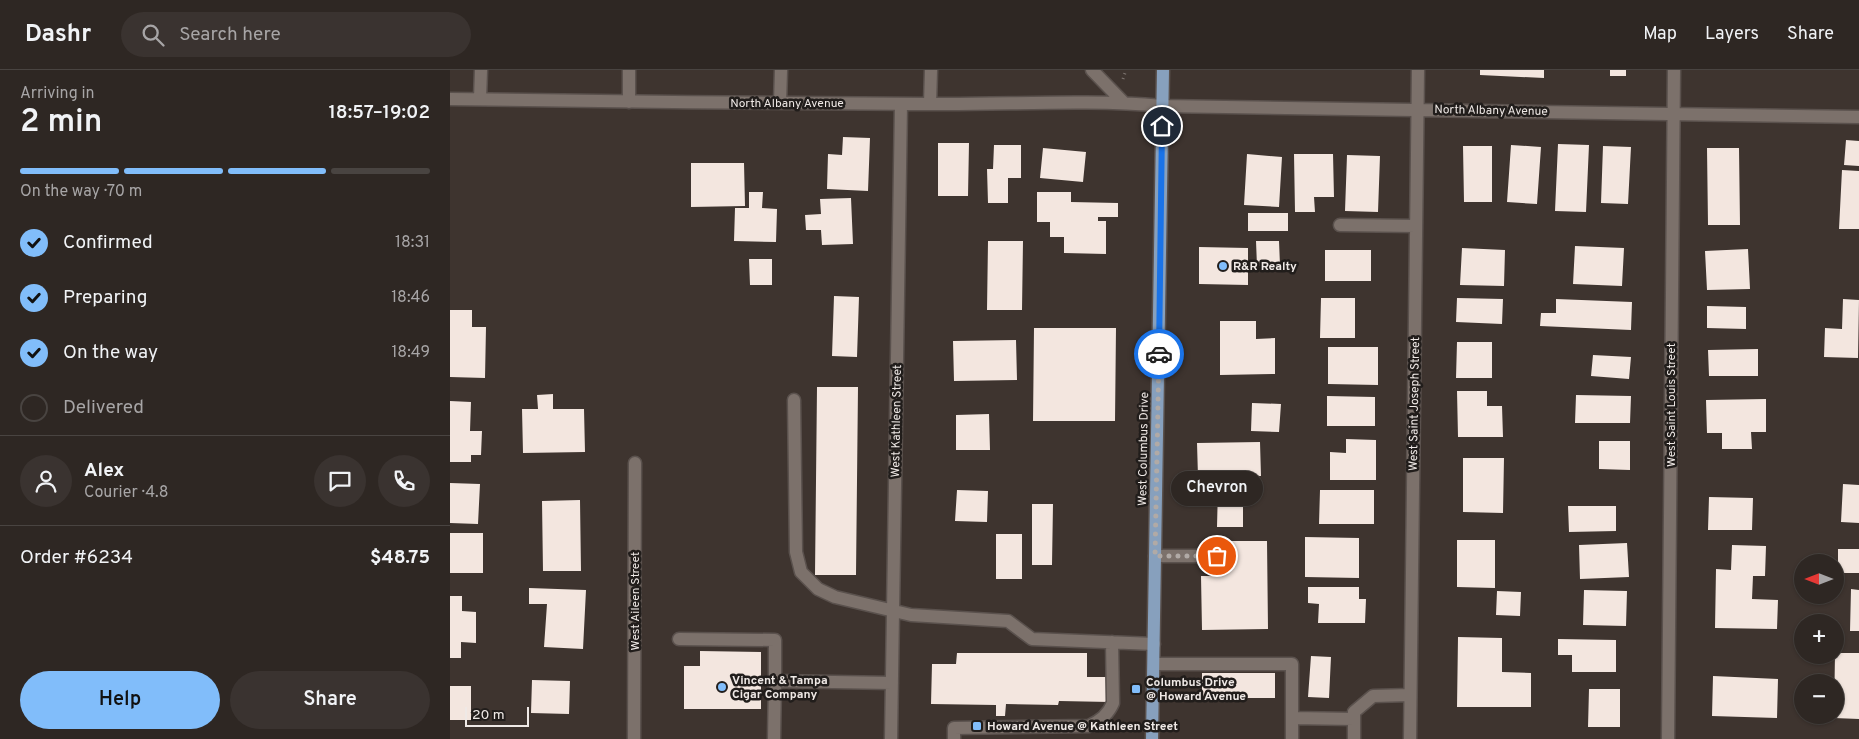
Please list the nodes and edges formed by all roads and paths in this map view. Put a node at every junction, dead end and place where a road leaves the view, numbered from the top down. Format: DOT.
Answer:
graph roads {
  1 [pos="481,70"];
  2 [pos="629,70"];
  3 [pos="781,70"];
  4 [pos="931,70"];
  5 [pos="1092,70"];
  6 [pos="1163,70"];
  7 [pos="1418,70"];
  8 [pos="1674,70"];
  9 [pos="450,99"];
  10 [pos="480,99"];
  11 [pos="629,102"];
  12 [pos="780,103"];
  13 [pos="1124,103"];
  14 [pos="901,104"];
  15 [pos="930,104"];
  16 [pos="1162,106"];
  17 [pos="1418,109"];
  18 [pos="1673,114"];
  19 [pos="1859,117"];
  20 [pos="1340,225"];
  21 [pos="1416,226"];
  22 [pos="794,400"];
  23 [pos="636,463"];
  24 [pos="1155,556"];
  25 [pos="1217,556"];
  26 [pos="893,610"];
  27 [pos="679,639"];
  28 [pos="1112,642"];
  29 [pos="1154,644"];
  30 [pos="1154,664"];
  31 [pos="775,681"];
  32 [pos="892,683"];
  33 [pos="1410,695"];
  34 [pos="1292,718"];
  35 [pos="1354,719"];
  36 [pos="1052,733"];
  37 [pos="634,739"];
  38 [pos="774,739"];
  39 [pos="891,739"];
  40 [pos="954,739"];
  41 [pos="1152,739"];
  42 [pos="1292,739"];
  43 [pos="1354,739"];
  44 [pos="1410,739"];
  45 [pos="1668,739"];
  1 -- 10 [label="street"];
  2 -- 11 [label="street"];
  3 -- 12 [label="street"];
  4 -- 15 [label="street"];
  5 -- 13 [label="street"];
  6 -- 16 [label="main road, West Columbus Drive"];
  7 -- 17 [label="street, West Saint Joseph Street"];
  8 -- 18 [label="street, West Saint Louis Street"];
  9 -- 10 [label="street, North Albany Avenue"];
  10 -- 11 [label="street, North Albany Avenue"];
  11 -- 12 [label="street, North Albany Avenue"];
  12 -- 14 [label="street, North Albany Avenue"];
  13 -- 15 [label="street, North Albany Avenue"];
  13 -- 16 [label="street, North Albany Avenue"];
  14 -- 15 [label="street, North Albany Avenue"];
  14 -- 26 [label="street, West Kathleen Street"];
  16 -- 17 [label="street, North Albany Avenue"];
  16 -- 24 [label="main road, West Columbus Drive"];
  17 -- 18 [label="street, North Albany Avenue"];
  17 -- 21 [label="street, West Saint Joseph Street"];
  18 -- 19 [label="street, North Albany Avenue"];
  18 -- 45 [label="street, West Saint Louis Street"];
  20 -- 21 [label="street"];
  21 -- 33 [label="street, West Saint Joseph Street"];
  22 -- 26 [label="street"];
  23 -- 37 [label="street, West Aileen Street"];
  24 -- 25 [label="street"];
  24 -- 29 [label="main road, West Columbus Drive"];
  26 -- 28 [label="street"];
  26 -- 32 [label="street, West Kathleen Street"];
  27 -- 31 [label="street"];
  28 -- 29 [label="street"];
  28 -- 36 [label="street"];
  29 -- 30 [label="main road, West Columbus Drive"];
  30 -- 34 [label="street"];
  30 -- 41 [label="main road, West Columbus Drive"];
  31 -- 32 [label="street"];
  31 -- 38 [label="street"];
  32 -- 39 [label="street, West Kathleen Street"];
  33 -- 35 [label="street"];
  33 -- 44 [label="street, West Saint Joseph Street"];
  34 -- 35 [label="street"];
  34 -- 42 [label="street"];
  35 -- 43 [label="street"];
  36 -- 40 [label="street"];
}
